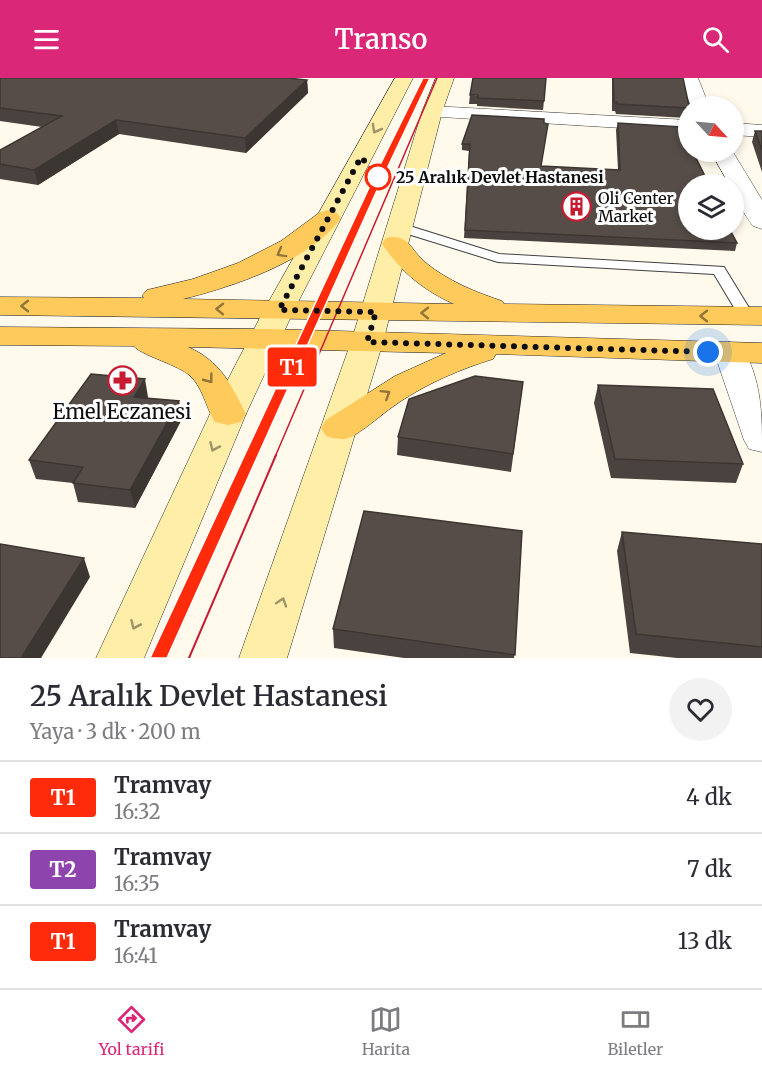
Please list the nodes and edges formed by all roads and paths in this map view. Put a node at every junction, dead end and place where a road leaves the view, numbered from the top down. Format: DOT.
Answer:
graph roads {
  1 [pos="404,78"];
  2 [pos="446,78"];
  3 [pos="689,78"];
  4 [pos="696,96"];
  5 [pos="432,112"];
  6 [pos="678,125"];
  7 [pos="744,130"];
  8 [pos="762,131"];
  9 [pos="730,162"];
  10 [pos="753,191"];
  11 [pos="328,218"];
  12 [pos="762,220"];
  13 [pos="398,235"];
  14 [pos="0,306"];
  15 [pos="97,306"];
  16 [pos="519,315"];
  17 [pos="754,316"];
  18 [pos="273,324"];
  19 [pos="372,327"];
  20 [pos="0,336"];
  21 [pos="120,337"];
  22 [pos="507,346"];
  23 [pos="746,352"];
  24 [pos="228,414"];
  25 [pos="339,428"];
  26 [pos="762,440"];
  27 [pos="120,658"];
  28 [pos="263,658"];
  1 -- 11 [label="main road, one-way"];
  2 -- 5 [label="main road"];
  3 -- 4 [label="street"];
  5 -- 6 [label="street"];
  5 -- 13 [label="main road"];
  7 -- 8 [label="street"];
  9 -- 10 [label="street"];
  10 -- 12 [label="street"];
  11 -- 15 [label="main road, one-way"];
  11 -- 18 [label="main road"];
  13 -- 16 [label="main road"];
  13 -- 17 [label="lane"];
  13 -- 19 [label="main road"];
  15 -- 14 [label="main road, one-way"];
  18 -- 15 [label="main road, one-way"];
  17 -- 16 [label="main road, one-way"];
  16 -- 19 [label="main road, one-way"];
  18 -- 19 [label="main road"];
  18 -- 21 [label="main road"];
  18 -- 24 [label="main road"];
  19 -- 22 [label="main road"];
  19 -- 25 [label="main road"];
  20 -- 21 [label="main road"];
  21 -- 24 [label="main road, one-way"];
  22 -- 23 [label="main road"];
  25 -- 22 [label="main road, one-way"];
  23 -- 26 [label="street"];
  24 -- 27 [label="main road, one-way"];
  28 -- 25 [label="main road, one-way"];
}
